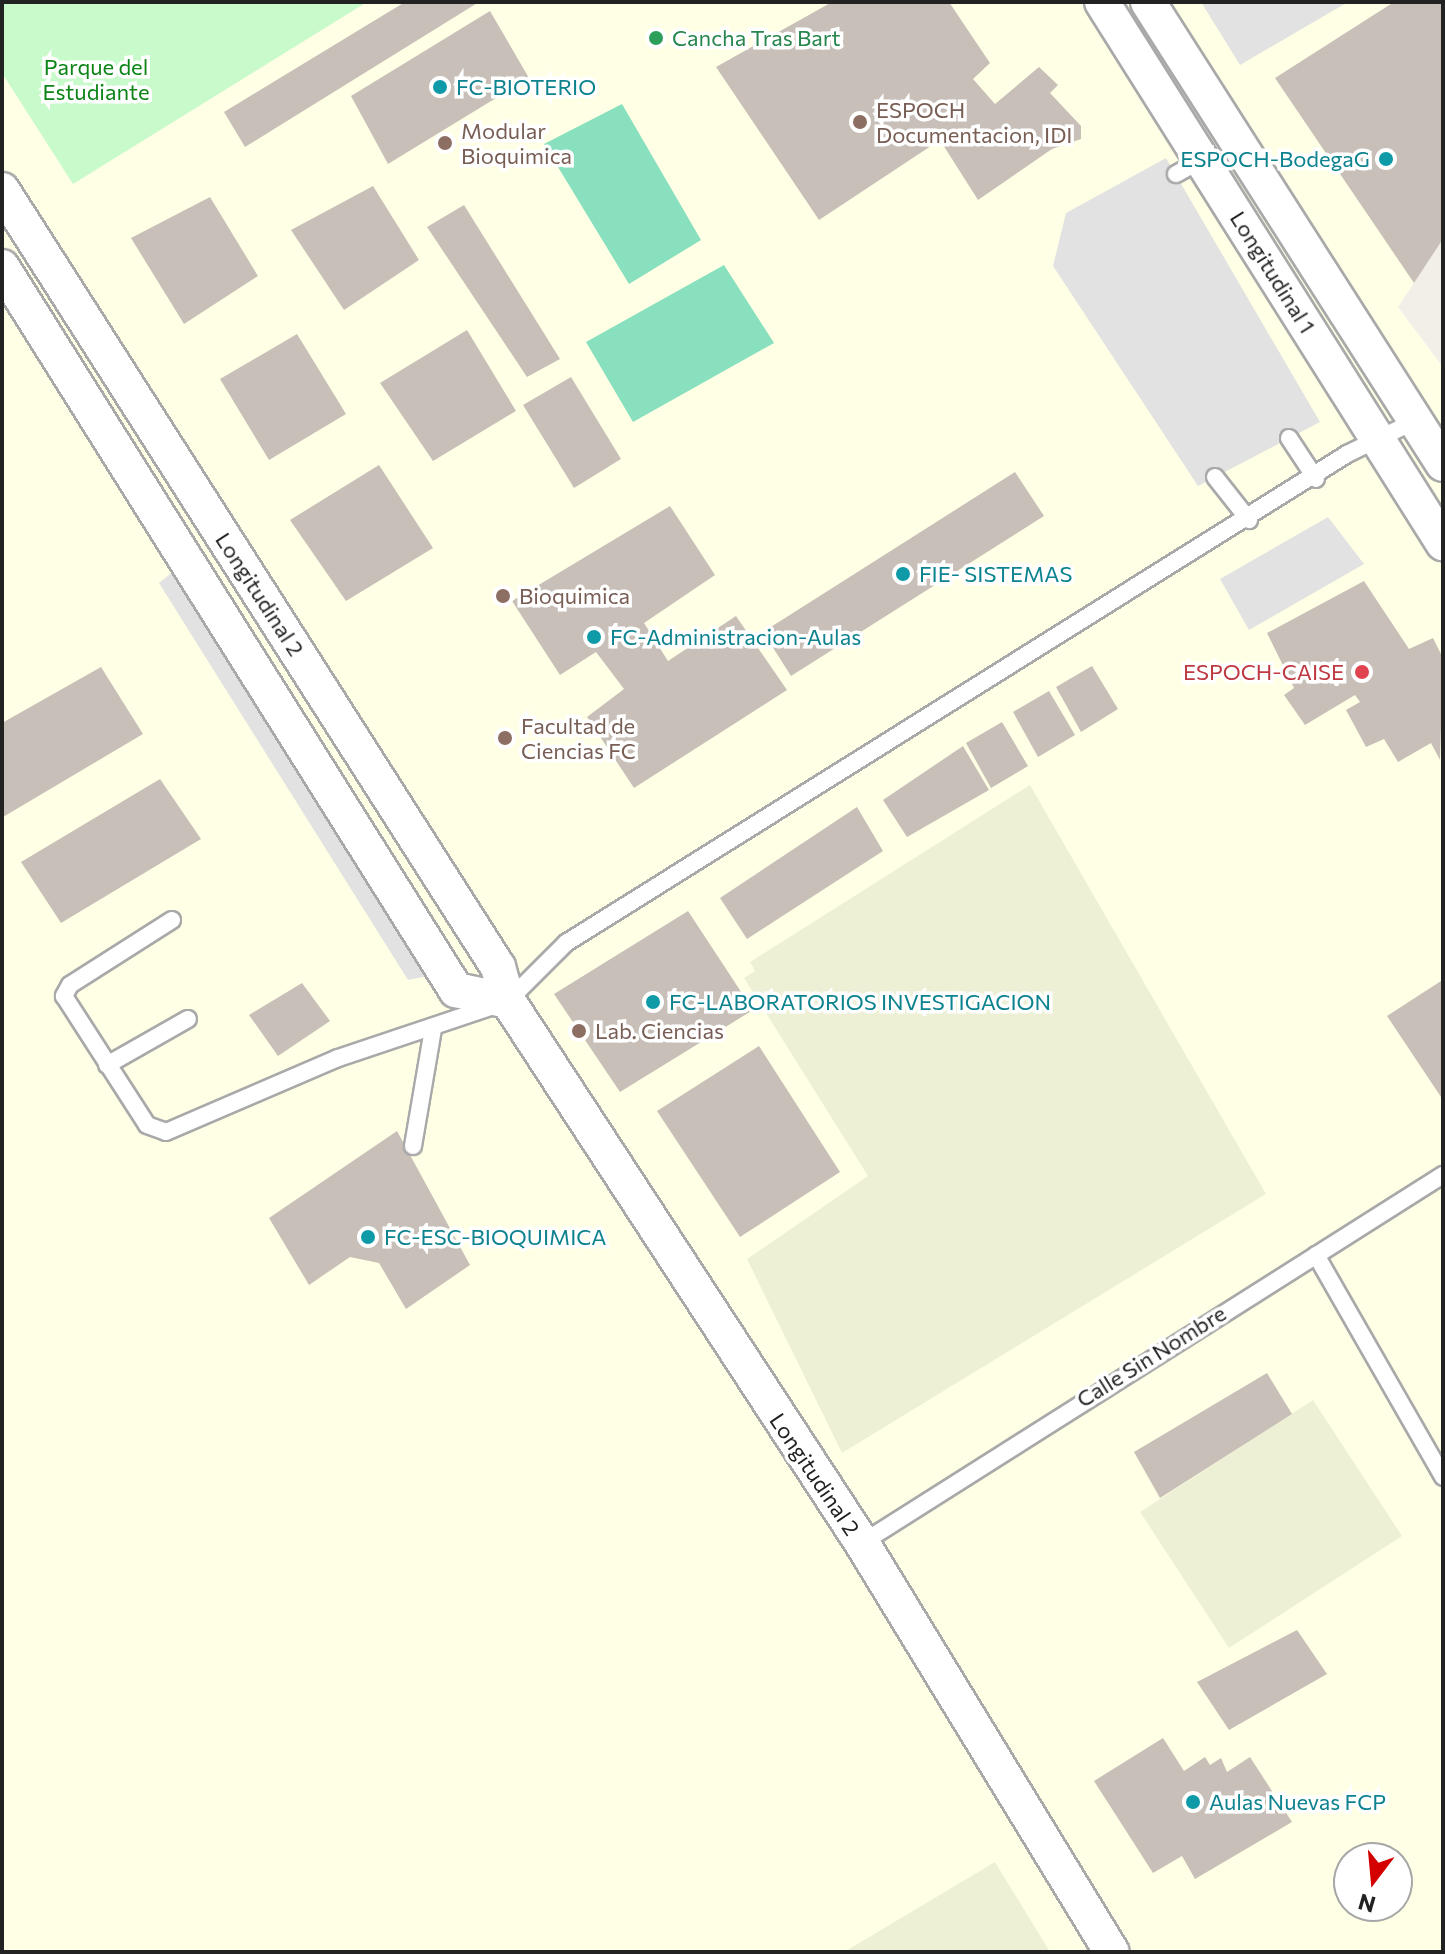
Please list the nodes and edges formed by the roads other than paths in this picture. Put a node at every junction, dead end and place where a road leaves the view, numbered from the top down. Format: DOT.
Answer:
graph roads {
  1 [pos="1102,2"];
  2 [pos="1148,2"];
  3 [pos="2,190"];
  4 [pos="2,267"];
  5 [pos="77,308"];
  6 [pos="43,332"];
  7 [pos="1413,422"];
  8 [pos="1289,438"];
  9 [pos="1378,439"];
  10 [pos="1443,464"];
  11 [pos="1215,477"];
  12 [pos="1316,479"];
  13 [pos="1249,520"];
  14 [pos="1443,543"];
  15 [pos="172,920"];
  16 [pos="508,1001"];
  17 [pos="188,1019"];
  18 [pos="433,1029"];
  19 [pos="107,1065"];
  20 [pos="413,1146"];
  21 [pos="1443,1175"];
  22 [pos="1316,1255"];
  23 [pos="1443,1477"];
  24 [pos="862,1543"];
  25 [pos="1112,1952"];
  1 -- 9 [label="street, Longitudinal 1"];
  2 -- 7 [label="street, Longitudinal 1"];
  3 -- 5 [label="street, Longitudinal 2"];
  4 -- 6 [label="street, Longitudinal 2"];
  5 -- 6 [label="street"];
  5 -- 16 [label="street, Longitudinal 2"];
  6 -- 16 [label="street, Longitudinal 2"];
  7 -- 9 [label="lane"];
  7 -- 10 [label="street, Longitudinal 1"];
  8 -- 12 [label="lane"];
  9 -- 12 [label="lane"];
  9 -- 14 [label="street, Longitudinal 1"];
  11 -- 13 [label="lane"];
  12 -- 13 [label="lane"];
  13 -- 16 [label="lane"];
  15 -- 19 [label="lane"];
  16 -- 18 [label="lane"];
  16 -- 24 [label="street, Longitudinal 2"];
  17 -- 19 [label="lane"];
  18 -- 19 [label="lane"];
  18 -- 20 [label="lane"];
  21 -- 22 [label="lane, Calle Sin Nombre"];
  22 -- 23 [label="lane"];
  22 -- 24 [label="lane, Calle Sin Nombre"];
  24 -- 25 [label="street, Longitudinal 2"];
}
